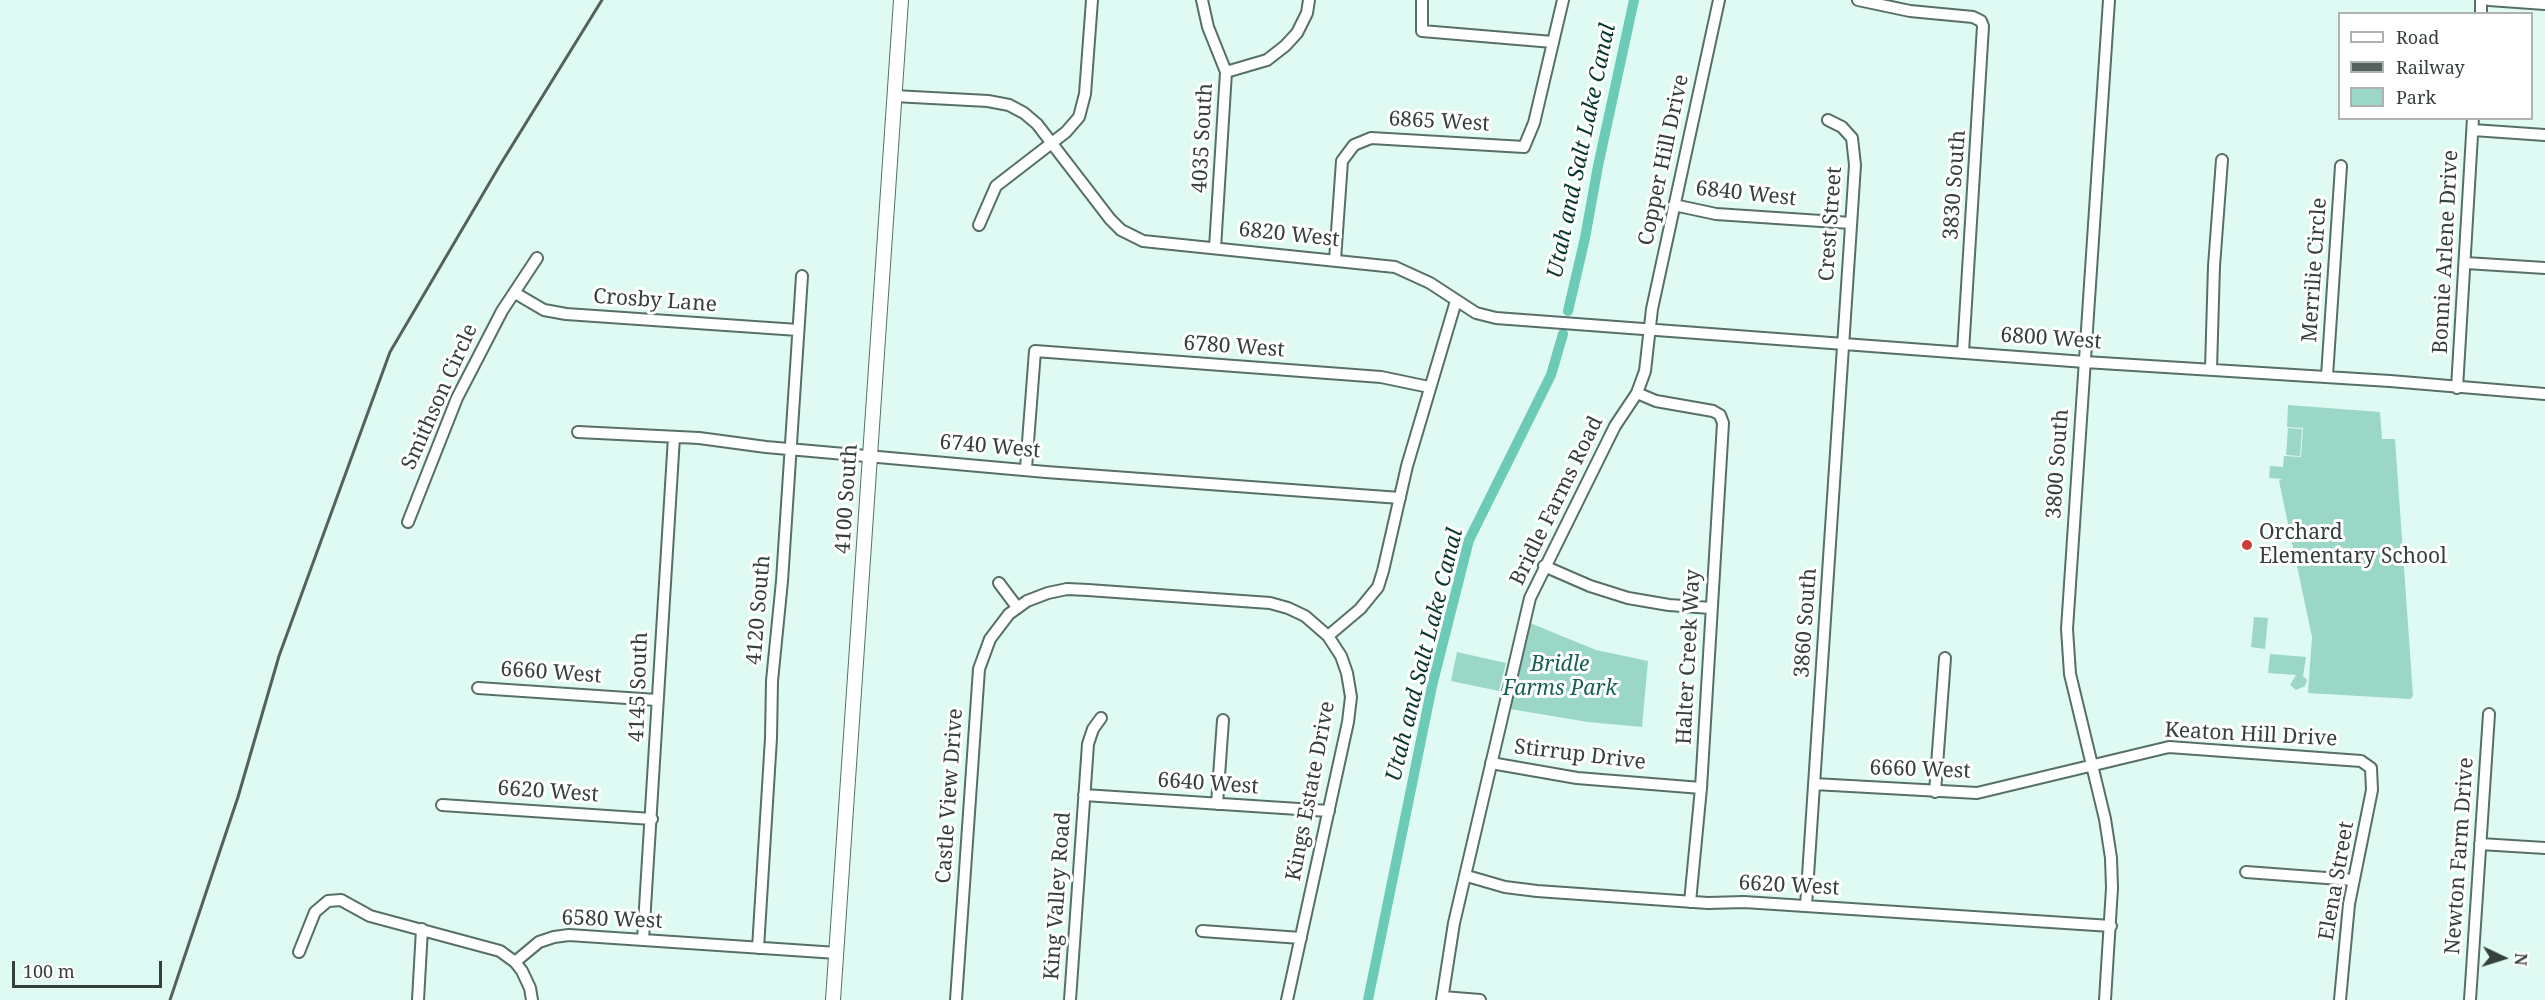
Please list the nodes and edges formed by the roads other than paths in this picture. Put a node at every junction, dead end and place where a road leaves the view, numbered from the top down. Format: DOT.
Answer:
graph roads {
  1 [pos="901,0"];
  2 [pos="1092,0"];
  3 [pos="1202,0"];
  4 [pos="1309,0"];
  5 [pos="1422,0"];
  6 [pos="1563,0"];
  7 [pos="1719,0"];
  8 [pos="1858,0"];
  9 [pos="2109,0"];
  10 [pos="2489,0"];
  11 [pos="2545,4"];
  12 [pos="1553,42"];
  13 [pos="1226,72"];
  14 [pos="894,96"];
  15 [pos="1828,120"];
  16 [pos="2473,124"];
  17 [pos="2545,135"];
  18 [pos="1051,143"];
  19 [pos="2222,160"];
  20 [pos="2341,166"];
  21 [pos="1674,206"];
  22 [pos="1851,223"];
  23 [pos="978,225"];
  24 [pos="1215,248"];
  25 [pos="537,258"];
  26 [pos="1335,260"];
  27 [pos="2466,263"];
  28 [pos="2545,268"];
  29 [pos="802,276"];
  30 [pos="515,293"];
  31 [pos="1456,301"];
  32 [pos="1554,322"];
  33 [pos="1649,328"];
  34 [pos="798,330"];
  35 [pos="1844,344"];
  36 [pos="1963,352"];
  37 [pos="2085,362"];
  38 [pos="2211,369"];
  39 [pos="2327,376"];
  40 [pos="1429,387"];
  41 [pos="2457,388"];
  42 [pos="1637,393"];
  43 [pos="2545,394"];
  44 [pos="578,432"];
  45 [pos="674,437"];
  46 [pos="791,449"];
  47 [pos="871,455"];
  48 [pos="1026,468"];
  49 [pos="1400,498"];
  50 [pos="408,522"];
  51 [pos="1544,566"];
  52 [pos="999,583"];
  53 [pos="1017,607"];
  54 [pos="1711,608"];
  55 [pos="1328,636"];
  56 [pos="1945,658"];
  57 [pos="478,688"];
  58 [pos="657,700"];
  59 [pos="2489,714"];
  60 [pos="1101,718"];
  61 [pos="1223,720"];
  62 [pos="1491,763"];
  63 [pos="2092,765"];
  64 [pos="2371,768"];
  65 [pos="1814,784"];
  66 [pos="1701,788"];
  67 [pos="1935,792"];
  68 [pos="1084,795"];
  69 [pos="1217,804"];
  70 [pos="442,805"];
  71 [pos="1329,811"];
  72 [pos="651,819"];
  73 [pos="2480,844"];
  74 [pos="2545,848"];
  75 [pos="2246,872"];
  76 [pos="1467,876"];
  77 [pos="2353,880"];
  78 [pos="1690,902"];
  79 [pos="1806,906"];
  80 [pos="2110,926"];
  81 [pos="422,929"];
  82 [pos="1202,931"];
  83 [pos="1301,938"];
  84 [pos="643,940"];
  85 [pos="758,948"];
  86 [pos="298,952"];
  87 [pos="837,953"];
  88 [pos="515,962"];
  89 [pos="1443,999"];
  90 [pos="418,1000"];
  91 [pos="532,1000"];
  92 [pos="834,1000"];
  93 [pos="956,1000"];
  94 [pos="1070,1000"];
  95 [pos="1287,1000"];
  96 [pos="1480,1000"];
  97 [pos="2105,1000"];
  98 [pos="2340,1000"];
  99 [pos="2470,1000"];
  1 -- 14 [label="main road, 4100 South"];
  2 -- 18 [label="street"];
  3 -- 13 [label="street, 4035 South"];
  4 -- 13 [label="street"];
  5 -- 12 [label="street"];
  6 -- 12 [label="street"];
  7 -- 21 [label="street, Copper Hill Drive"];
  8 -- 36 [label="street, 3830 South"];
  9 -- 37 [label="street, 3800 South"];
  10 -- 11 [label="street"];
  12 -- 26 [label="street, 6865 West"];
  13 -- 24 [label="street, 4035 South"];
  14 -- 18 [label="street"];
  14 -- 47 [label="main road, 4100 South"];
  15 -- 22 [label="street, Crest Street"];
  16 -- 17 [label="street"];
  16 -- 27 [label="street, Bonnie Arlene Drive"];
  18 -- 23 [label="street"];
  18 -- 24 [label="street, 6820 West"];
  19 -- 38 [label="street"];
  20 -- 39 [label="street, Merrilie Circle"];
  21 -- 22 [label="street, 6840 West"];
  21 -- 33 [label="street, Copper Hill Drive"];
  22 -- 35 [label="street, Crest Street"];
  24 -- 26 [label="street, 6820 West"];
  25 -- 30 [label="street, Smithson Circle"];
  26 -- 31 [label="street, 6820 West"];
  27 -- 28 [label="street"];
  27 -- 41 [label="street, Bonnie Arlene Drive"];
  29 -- 34 [label="street, 4120 South"];
  30 -- 34 [label="street, Crosby Lane"];
  30 -- 50 [label="street, Smithson Circle"];
  31 -- 32 [label="street, 6820 West"];
  31 -- 40 [label="street"];
  32 -- 33 [label="street, 6800 West"];
  33 -- 35 [label="street, 6800 West"];
  33 -- 42 [label="street, Bridle Farms Road"];
  34 -- 46 [label="street, 4120 South"];
  35 -- 36 [label="street, 6800 West"];
  35 -- 65 [label="street, 3860 South"];
  36 -- 37 [label="street, 6800 West"];
  37 -- 38 [label="street, 6800 West"];
  37 -- 63 [label="street, 3800 South"];
  38 -- 39 [label="street, 6800 West"];
  39 -- 41 [label="street, 6800 West"];
  40 -- 48 [label="street, 6780 West"];
  40 -- 49 [label="street"];
  41 -- 43 [label="street, 6800 West"];
  42 -- 51 [label="street, Bridle Farms Road"];
  42 -- 54 [label="street, Halter Creek Way"];
  44 -- 45 [label="street, 6740 West"];
  45 -- 46 [label="street, 6740 West"];
  45 -- 58 [label="street, 4145 South"];
  46 -- 47 [label="street, 6740 West"];
  46 -- 85 [label="street, 4120 South"];
  47 -- 48 [label="street, 6740 West"];
  47 -- 87 [label="main road, 4100 South"];
  48 -- 49 [label="street, 6740 West"];
  49 -- 55 [label="street"];
  51 -- 54 [label="street"];
  51 -- 62 [label="street, Bridle Farms Road"];
  52 -- 53 [label="street"];
  53 -- 55 [label="street, Castle View Drive"];
  53 -- 93 [label="street, Castle View Drive"];
  54 -- 66 [label="street, Halter Creek Way"];
  55 -- 71 [label="street, Kings Estate Drive"];
  56 -- 67 [label="street"];
  57 -- 58 [label="street, 6660 West"];
  58 -- 72 [label="street, 4145 South"];
  59 -- 73 [label="street, Newton Farm Drive"];
  60 -- 68 [label="street, King Valley Road"];
  61 -- 69 [label="street"];
  62 -- 66 [label="street, Stirrup Drive"];
  62 -- 76 [label="street, Bridle Farms Road"];
  63 -- 64 [label="street, Keaton Hill Drive"];
  63 -- 67 [label="street, 6660 West"];
  63 -- 80 [label="street, 3800 South"];
  64 -- 77 [label="street, Elena Street"];
  65 -- 67 [label="street, 6660 West"];
  65 -- 79 [label="street, 3860 South"];
  66 -- 78 [label="street, Halter Creek Way"];
  68 -- 69 [label="street, 6640 West"];
  68 -- 94 [label="street, King Valley Road"];
  69 -- 71 [label="street, 6640 West"];
  70 -- 72 [label="street, 6620 West"];
  71 -- 83 [label="street, Kings Estate Drive"];
  72 -- 84 [label="street, 4145 South"];
  73 -- 74 [label="street"];
  73 -- 99 [label="street, Newton Farm Drive"];
  75 -- 77 [label="street"];
  76 -- 78 [label="street, 6620 West"];
  76 -- 89 [label="street, Bridle Farms Road"];
  77 -- 98 [label="street, Elena Street"];
  78 -- 79 [label="street, 6620 West"];
  79 -- 80 [label="street, 6620 West"];
  80 -- 97 [label="street, 3800 South"];
  81 -- 86 [label="street"];
  81 -- 88 [label="street"];
  81 -- 90 [label="street"];
  82 -- 83 [label="street"];
  83 -- 95 [label="street, Kings Estate Drive"];
  84 -- 85 [label="street, 6580 West"];
  84 -- 88 [label="street, 6580 West"];
  85 -- 87 [label="street, 6580 West"];
  87 -- 92 [label="main road, 4100 South"];
  88 -- 91 [label="street"];
  89 -- 96 [label="street"];
}
